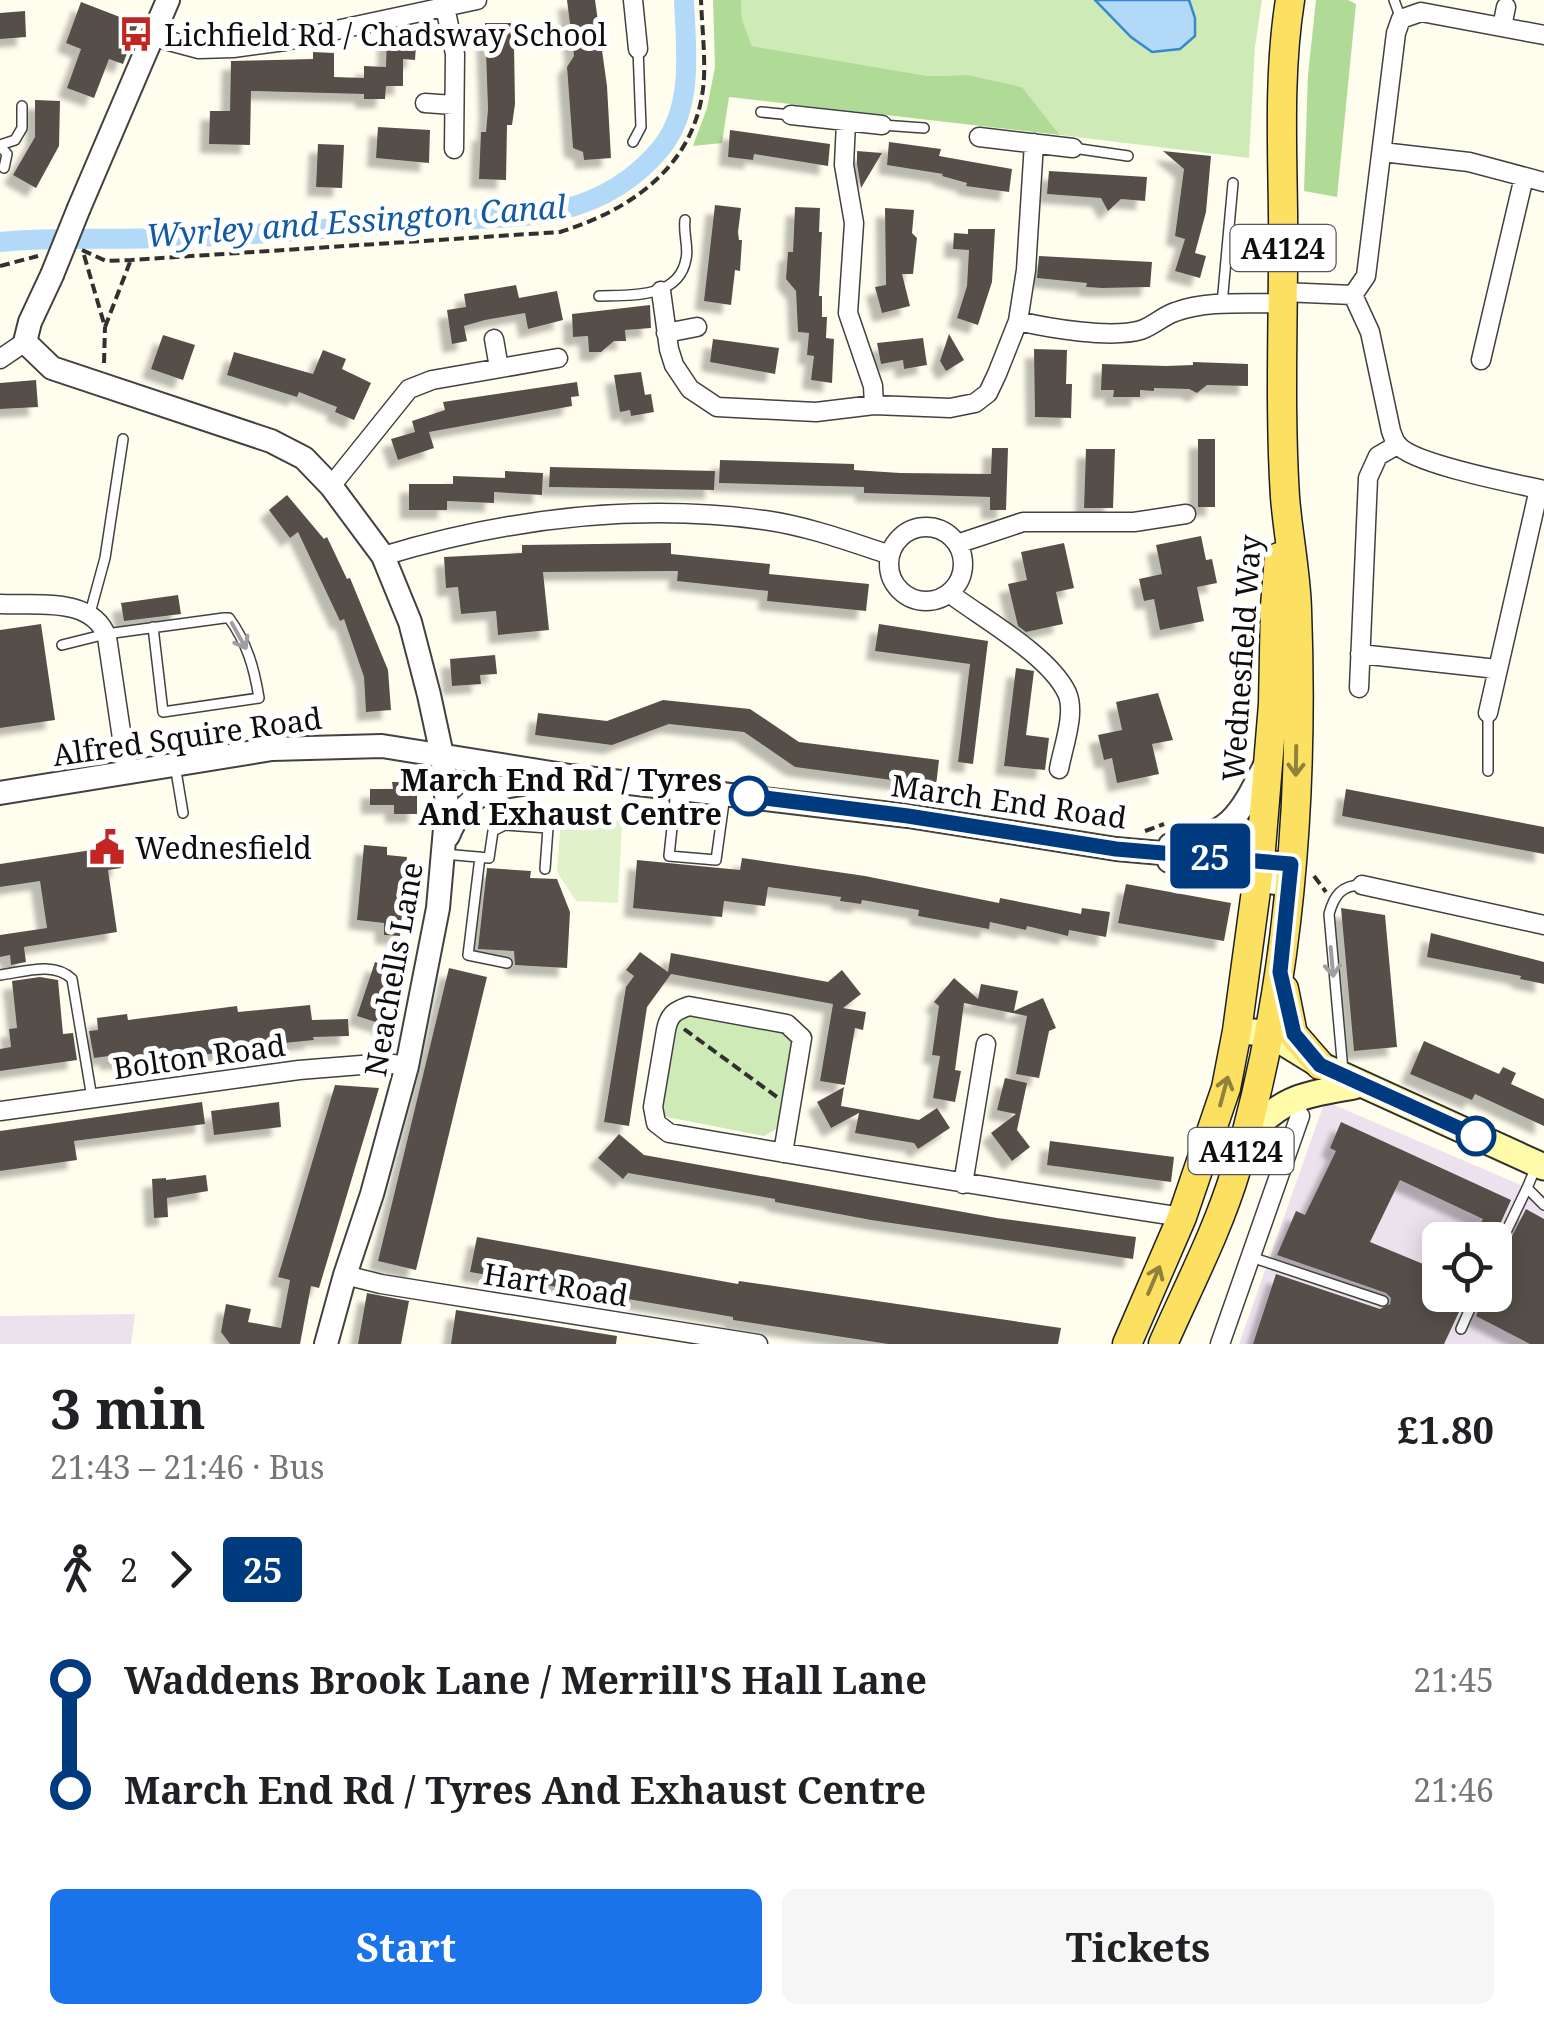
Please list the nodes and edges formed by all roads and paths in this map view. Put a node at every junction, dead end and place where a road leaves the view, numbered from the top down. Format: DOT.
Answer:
graph roads {
  1 [pos="168,0"];
  2 [pos="477,0"];
  3 [pos="633,0"];
  4 [pos="701,0"];
  5 [pos="1290,0"];
  6 [pos="1394,0"];
  7 [pos="1506,3"];
  8 [pos="445,7"];
  9 [pos="1402,18"];
  10 [pos="1502,27"];
  11 [pos="1544,35"];
  12 [pos="154,37"];
  13 [pos="638,49"];
  14 [pos="425,103"];
  15 [pos="454,105"];
  16 [pos="22,106"];
  17 [pos="761,112"];
  18 [pos="791,115"];
  19 [pos="846,122"];
  20 [pos="882,125"];
  21 [pos="924,128"];
  22 [pos="979,137"];
  23 [pos="633,142"];
  24 [pos="1034,143"];
  25 [pos="0,145"];
  26 [pos="454,148"];
  27 [pos="1073,148"];
  28 [pos="1382,152"];
  29 [pos="1128,156"];
  30 [pos="4,168"];
  31 [pos="1524,177"];
  32 [pos="1233,182"];
  33 [pos="1544,182"];
  34 [pos="684,220"];
  35 [pos="82,250"];
  36 [pos="68,252"];
  37 [pos="130,260"];
  38 [pos="46,265"];
  39 [pos="0,266"];
  40 [pos="661,292"];
  41 [pos="1353,295"];
  42 [pos="599,296"];
  43 [pos="1282,298"];
  44 [pos="1222,304"];
  45 [pos="1018,321"];
  46 [pos="105,327"];
  47 [pos="697,327"];
  48 [pos="666,333"];
  49 [pos="494,338"];
  50 [pos="25,342"];
  51 [pos="0,358"];
  52 [pos="558,358"];
  53 [pos="1482,360"];
  54 [pos="499,368"];
  55 [pos="103,388"];
  56 [pos="874,405"];
  57 [pos="123,439"];
  58 [pos="1397,445"];
  59 [pos="330,486"];
  60 [pos="1542,490"];
  61 [pos="1285,496"];
  62 [pos="1186,514"];
  63 [pos="957,544"];
  64 [pos="890,555"];
  65 [pos="384,556"];
  66 [pos="948,594"];
  67 [pos="0,604"];
  68 [pos="90,613"];
  69 [pos="153,628"];
  70 [pos="106,634"];
  71 [pos="62,645"];
  72 [pos="1360,654"];
  73 [pos="1497,669"];
  74 [pos="1359,688"];
  75 [pos="1488,713"];
  76 [pos="442,755"];
  77 [pos="1267,761"];
  78 [pos="175,762"];
  79 [pos="1059,769"];
  80 [pos="1488,770"];
  81 [pos="128,772"];
  82 [pos="570,776"];
  83 [pos="677,788"];
  84 [pos="0,793"];
  85 [pos="725,793"];
  86 [pos="182,813"];
  87 [pos="445,847"];
  88 [pos="1142,850"];
  89 [pos="480,857"];
  90 [pos="545,868"];
  91 [pos="1258,871"];
  92 [pos="1290,874"];
  93 [pos="1371,893"];
  94 [pos="1544,926"];
  95 [pos="507,963"];
  96 [pos="1280,972"];
  97 [pos="0,975"];
  98 [pos="668,1018"];
  99 [pos="1237,1031"];
  100 [pos="986,1044"];
  101 [pos="1266,1044"];
  102 [pos="407,1066"];
  103 [pos="1339,1075"];
  104 [pos="92,1098"];
  105 [pos="792,1109"];
  106 [pos="0,1111"];
  107 [pos="1300,1116"];
  108 [pos="1244,1139"];
  109 [pos="783,1153"];
  110 [pos="1536,1173"];
  111 [pos="963,1184"];
  112 [pos="1544,1205"];
  113 [pos="1182,1217"];
  114 [pos="1512,1222"];
  115 [pos="1251,1256"];
  116 [pos="345,1275"];
  117 [pos="1384,1301"];
  118 [pos="1468,1312"];
  119 [pos="1461,1328"];
  120 [pos="326,1344"];
  121 [pos="758,1344"];
  122 [pos="1127,1344"];
  123 [pos="1163,1344"];
  124 [pos="1220,1344"];
  1 -- 12 [label="street"];
  2 -- 8 [label="street"];
  3 -- 13 [label="street"];
  4 -- 37 [label="path"];
  5 -- 43 [label="main road, A4124"];
  6 -- 9 [label="lane"];
  7 -- 10 [label="street"];
  8 -- 12 [label="street"];
  8 -- 15 [label="street"];
  9 -- 10 [label="street"];
  9 -- 28 [label="street"];
  10 -- 11 [label="street"];
  12 -- 38 [label="street, bridge"];
  13 -- 23 [label="lane"];
  14 -- 15 [label="street"];
  15 -- 26 [label="street"];
  16 -- 25 [label="lane"];
  17 -- 18 [label="lane"];
  18 -- 19 [label="street"];
  19 -- 20 [label="street"];
  19 -- 56 [label="street"];
  20 -- 21 [label="lane"];
  22 -- 24 [label="street"];
  24 -- 27 [label="street"];
  24 -- 45 [label="street"];
  25 -- 30 [label="lane"];
  27 -- 29 [label="lane"];
  28 -- 31 [label="street"];
  28 -- 41 [label="street"];
  31 -- 33 [label="street"];
  31 -- 53 [label="street"];
  32 -- 44 [label="lane"];
  34 -- 40 [label="lane"];
  35 -- 36 [label="path"];
  35 -- 37 [label="path"];
  35 -- 46 [label="path"];
  37 -- 46 [label="path"];
  38 -- 39 [label="path"];
  38 -- 50 [label="street"];
  40 -- 42 [label="lane"];
  40 -- 48 [label="street"];
  41 -- 43 [label="street"];
  41 -- 58 [label="street"];
  43 -- 44 [label="street"];
  43 -- 61 [label="main road, A4124"];
  44 -- 45 [label="street"];
  45 -- 56 [label="street"];
  46 -- 55 [label="path"];
  47 -- 48 [label="street"];
  48 -- 56 [label="street"];
  49 -- 54 [label="street"];
  50 -- 51 [label="street"];
  50 -- 55 [label="street, Neachells Lane"];
  52 -- 54 [label="street"];
  54 -- 59 [label="street"];
  55 -- 59 [label="street, Neachells Lane"];
  57 -- 68 [label="lane"];
  58 -- 60 [label="street"];
  58 -- 72 [label="street"];
  59 -- 65 [label="street, Neachells Lane"];
  60 -- 73 [label="street"];
  61 -- 77 [label="main road, Wednesfield Way / A4124"];
  61 -- 92 [label="main road, A4124, one-way"];
  62 -- 63 [label="street"];
  63 -- 64 [label="street"];
  63 -- 66 [label="street"];
  64 -- 65 [label="street"];
  64 -- 66 [label="street"];
  65 -- 76 [label="street, Neachells Lane"];
  66 -- 79 [label="street"];
  67 -- 68 [label="street"];
  68 -- 70 [label="street"];
  69 -- 69 [label="lane, one-way"];
  69 -- 70 [label="lane"];
  70 -- 71 [label="lane"];
  70 -- 81 [label="street"];
  72 -- 73 [label="street"];
  72 -- 74 [label="street"];
  73 -- 75 [label="street"];
  75 -- 80 [label="lane"];
  76 -- 78 [label="street, Alfred Squire Road"];
  76 -- 82 [label="street, March End Road"];
  76 -- 87 [label="street, Neachells Lane"];
  77 -- 88 [label="street, March End Road"];
  77 -- 91 [label="main road, Wednesfield Way / A4124"];
  78 -- 81 [label="street, Alfred Squire Road"];
  78 -- 86 [label="lane"];
  81 -- 84 [label="street, Alfred Squire Road"];
  82 -- 83 [label="street, March End Road"];
  82 -- 87 [label="street, March End Road"];
  83 -- 85 [label="street, March End Road"];
  83 -- 85 [label="lane"];
  85 -- 88 [label="street, March End Road"];
  87 -- 89 [label="lane"];
  87 -- 102 [label="street, Neachells Lane"];
  88 -- 91 [label="street"];
  89 -- 90 [label="lane"];
  89 -- 95 [label="lane"];
  91 -- 92 [label="street"];
  91 -- 99 [label="main road, Wednesfield Way / A4124"];
  92 -- 96 [label="main road, A4124"];
  93 -- 94 [label="street"];
  93 -- 103 [label="lane, one-way"];
  96 -- 101 [label="main road, A4124"];
  96 -- 103 [label="main road"];
  97 -- 104 [label="lane"];
  98 -- 105 [label="path"];
  98 -- 105 [label="street"];
  98 -- 109 [label="street"];
  99 -- 101 [label="main road"];
  113 -- 99 [label="main road, Wednesfield Way / A4124, one-way"];
  100 -- 111 [label="street"];
  101 -- 103 [label="main road"];
  101 -- 103 [label="main road"];
  101 -- 108 [label="main road, A4124"];
  102 -- 104 [label="street, Bolton Road"];
  102 -- 116 [label="street, Neachells Lane"];
  103 -- 108 [label="main road"];
  103 -- 110 [label="main road"];
  104 -- 106 [label="street, Bolton Road"];
  105 -- 109 [label="street"];
  107 -- 115 [label="street"];
  108 -- 123 [label="main road, A4124"];
  109 -- 111 [label="street"];
  110 -- 112 [label="lane"];
  110 -- 114 [label="lane"];
  111 -- 113 [label="street"];
  122 -- 113 [label="main road, Wednesfield Way / A4124, one-way"];
  115 -- 117 [label="lane"];
  115 -- 124 [label="street"];
  116 -- 120 [label="street, Neachells Lane"];
  116 -- 121 [label="street, Hart Road"];
  118 -- 119 [label="lane"];
}
